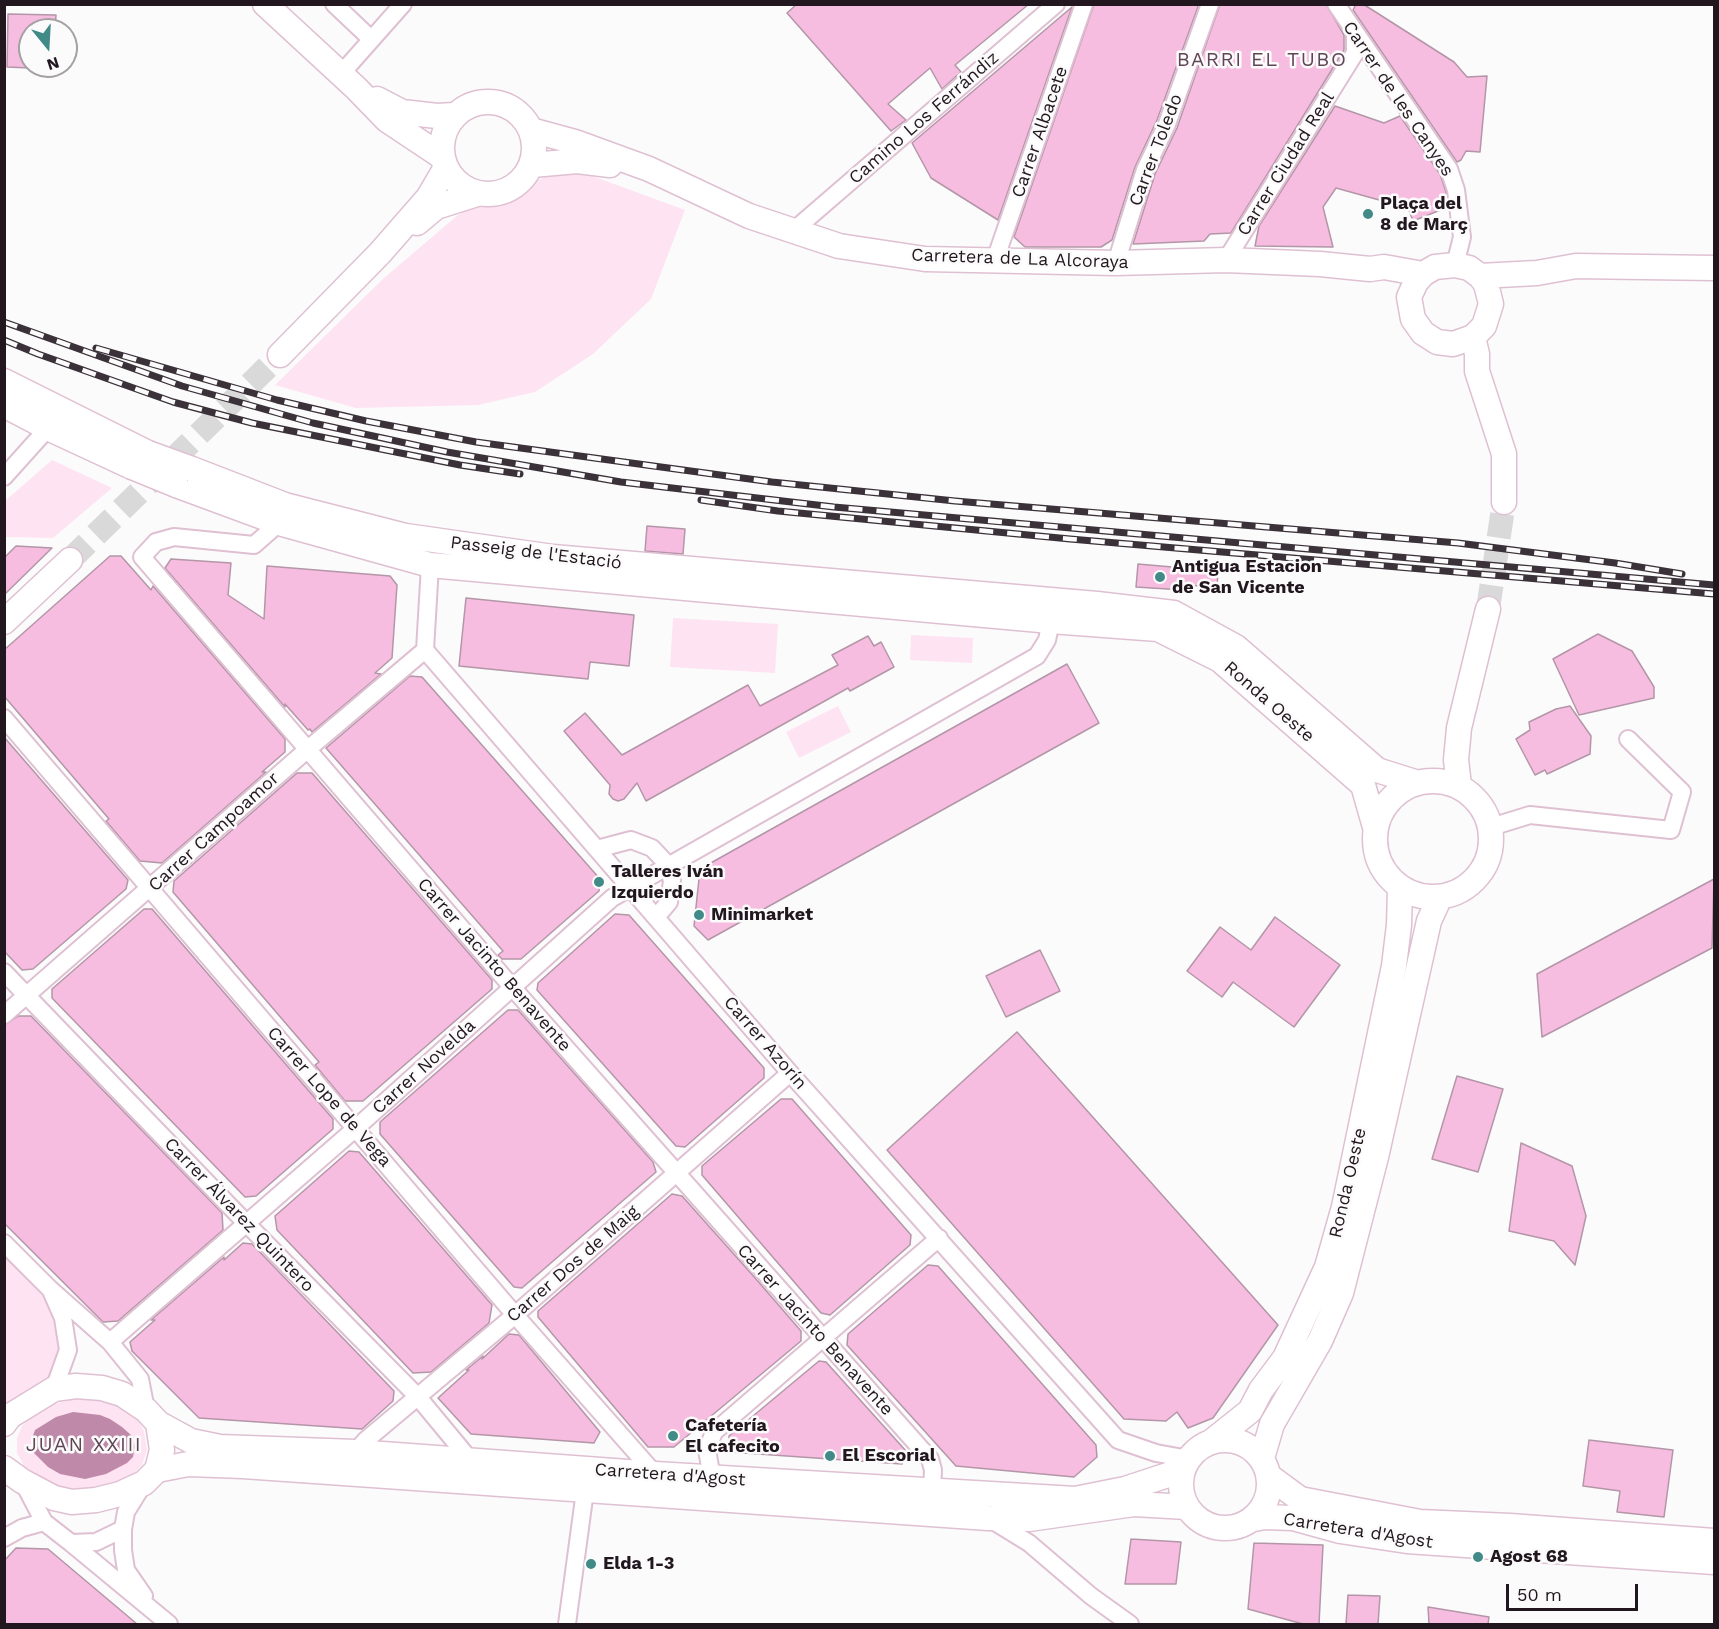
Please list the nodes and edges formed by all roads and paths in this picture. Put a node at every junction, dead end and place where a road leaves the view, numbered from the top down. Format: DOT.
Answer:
graph roads {
  1 [pos="265,4"];
  2 [pos="334,4"];
  3 [pos="403,4"];
  4 [pos="1056,4"];
  5 [pos="1084,4"];
  6 [pos="1210,4"];
  7 [pos="1336,4"];
  8 [pos="1355,33"];
  9 [pos="372,39"];
  10 [pos="349,81"];
  11 [pos="454,115"];
  12 [pos="531,130"];
  13 [pos="443,163"];
  14 [pos="532,165"];
  15 [pos="649,169"];
  16 [pos="477,194"];
  17 [pos="793,231"];
  18 [pos="380,253"];
  19 [pos="995,260"];
  20 [pos="1226,260"];
  21 [pos="1116,263"];
  22 [pos="1455,265"];
  23 [pos="1714,268"];
  24 [pos="1370,269"];
  25 [pos="1537,273"];
  26 [pos="1423,274"];
  27 [pos="1480,276"];
  28 [pos="1409,297"];
  29 [pos="1491,304"];
  30 [pos="1463,341"];
  31 [pos="280,356"];
  32 [pos="4,381"];
  33 [pos="4,405"];
  34 [pos="48,428"];
  35 [pos="140,460"];
  36 [pos="4,477"];
  37 [pos="184,477"];
  38 [pos="1504,502"];
  39 [pos="279,523"];
  40 [pos="70,560"];
  41 [pos="429,565"];
  42 [pos="1098,604"];
  43 [pos="1488,609"];
  44 [pos="1052,621"];
  45 [pos="4,622"];
  46 [pos="424,650"];
  47 [pos="4,718"];
  48 [pos="1459,728"];
  49 [pos="1628,739"];
  50 [pos="308,749"];
  51 [pos="1423,781"];
  52 [pos="1459,785"];
  53 [pos="1375,827"];
  54 [pos="1491,827"];
  55 [pos="597,849"];
  56 [pos="668,865"];
  57 [pos="631,887"];
  58 [pos="1400,888"];
  59 [pos="150,890"];
  60 [pos="1440,897"];
  61 [pos="657,916"];
  62 [pos="4,972"];
  63 [pos="512,987"];
  64 [pos="27,995"];
  65 [pos="4,1015"];
  66 [pos="790,1073"];
  67 [pos="356,1128"];
  68 [pos="676,1173"];
  69 [pos="246,1223"];
  70 [pos="939,1238"];
  71 [pos="4,1243"];
  72 [pos="50,1289"];
  73 [pos="515,1316"];
  74 [pos="823,1339"];
  75 [pos="110,1342"];
  76 [pos="54,1389"];
  77 [pos="418,1397"];
  78 [pos="152,1416"];
  79 [pos="6,1419"];
  80 [pos="1211,1442"];
  81 [pos="355,1452"];
  82 [pos="471,1461"];
  83 [pos="1186,1465"];
  84 [pos="1266,1467"];
  85 [pos="9,1470"];
  86 [pos="656,1474"];
  87 [pos="150,1477"];
  88 [pos="712,1478"];
  89 [pos="585,1480"];
  90 [pos="932,1490"];
  91 [pos="1187,1507"];
  92 [pos="988,1518"];
  93 [pos="1254,1520"];
  94 [pos="44,1522"];
  95 [pos="123,1529"];
  96 [pos="4,1538"];
  97 [pos="1714,1541"];
  98 [pos="71,1543"];
  99 [pos="1714,1562"];
  100 [pos="163,1619"];
  101 [pos="567,1624"];
  102 [pos="1130,1624"];
  1 -- 10 [label="main road"];
  2 -- 9 [label="street"];
  3 -- 9 [label="street"];
  4 -- 17 [label="street, Camino Los Ferrándiz"];
  5 -- 19 [label="street, Carrer Albacete"];
  6 -- 21 [label="street, Carrer Toledo"];
  7 -- 8 [label="street, Carrer de les Canyes"];
  8 -- 20 [label="street, Carrer Ciudad Real"];
  8 -- 22 [label="street, Carrer de les Canyes"];
  9 -- 10 [label="street"];
  10 -- 11 [label="main road"];
  10 -- 13 [label="main road"];
  11 -- 12 [label="main road"];
  11 -- 13 [label="main road"];
  12 -- 14 [label="main road"];
  12 -- 15 [label="main road, Carretera de La Alcoraya"];
  13 -- 16 [label="main road"];
  13 -- 18 [label="main road"];
  14 -- 15 [label="main road, Carretera de La Alcoraya"];
  14 -- 16 [label="main road"];
  15 -- 17 [label="main road, Carretera de La Alcoraya"];
  16 -- 18 [label="main road"];
  17 -- 19 [label="main road, Carretera de La Alcoraya"];
  18 -- 31 [label="main road"];
  19 -- 21 [label="main road, Carretera de La Alcoraya"];
  20 -- 21 [label="main road, Carretera de La Alcoraya"];
  20 -- 24 [label="main road, Carretera de La Alcoraya"];
  22 -- 26 [label="main road"];
  22 -- 27 [label="main road"];
  23 -- 25 [label="main road"];
  24 -- 26 [label="main road, Carretera de La Alcoraya"];
  24 -- 28 [label="main road, Carretera de La Alcoraya"];
  25 -- 27 [label="main road"];
  25 -- 29 [label="main road"];
  26 -- 28 [label="main road"];
  27 -- 29 [label="main road"];
  28 -- 30 [label="main road"];
  29 -- 30 [label="main road"];
  30 -- 38 [label="main road"];
  32 -- 35 [label="main road, Passeig de l'Estació"];
  33 -- 34 [label="main road, Passeig de l'Estació"];
  34 -- 35 [label="main road, Passeig de l'Estació"];
  34 -- 36 [label="street"];
  35 -- 37 [label="main road, Passeig de l'Estació, bridge"];
  37 -- 39 [label="main road, Passeig de l'Estació"];
  37 -- 42 [label="main road, Passeig de l'Estació"];
  39 -- 41 [label="main road, Passeig de l'Estació"];
  39 -- 50 [label="street, Carrer Jacinto Benavente"];
  40 -- 45 [label="main road"];
  41 -- 44 [label="main road, Passeig de l'Estació"];
  41 -- 46 [label="street"];
  42 -- 51 [label="main road, Ronda Oeste"];
  43 -- 48 [label="main road"];
  44 -- 53 [label="main road, Ronda Oeste"];
  44 -- 56 [label="street, Carrer Novelda"];
  46 -- 50 [label="street, Carrer Campoamor"];
  46 -- 55 [label="street, Carrer Azorín"];
  47 -- 59 [label="street, Carrer Lope de Vega"];
  48 -- 51 [label="main road"];
  48 -- 52 [label="main road"];
  49 -- 54 [label="street"];
  50 -- 59 [label="street, Carrer Campoamor"];
  50 -- 63 [label="street, Carrer Jacinto Benavente"];
  51 -- 52 [label="main road, Ronda Oeste"];
  51 -- 53 [label="main road, Ronda Oeste"];
  52 -- 54 [label="main road"];
  53 -- 58 [label="main road, Ronda Oeste"];
  54 -- 60 [label="main road"];
  55 -- 56 [label="street"];
  55 -- 57 [label="street, Carrer Azorín"];
  56 -- 57 [label="street, Carrer Novelda"];
  56 -- 61 [label="street"];
  57 -- 61 [label="street, Carrer Azorín"];
  57 -- 63 [label="street, Carrer Novelda"];
  58 -- 60 [label="main road"];
  58 -- 80 [label="main road, Ronda Oeste"];
  59 -- 64 [label="street, Carrer Campoamor"];
  59 -- 67 [label="street, Carrer Lope de Vega"];
  60 -- 84 [label="main road, Ronda Oeste"];
  61 -- 66 [label="street, Carrer Azorín"];
  62 -- 64 [label="street, Carrer Álvarez Quintero"];
  63 -- 67 [label="street, Carrer Novelda"];
  63 -- 68 [label="street, Carrer Jacinto Benavente"];
  64 -- 65 [label="street, Carrer Campoamor"];
  64 -- 69 [label="street, Carrer Álvarez Quintero"];
  66 -- 68 [label="street, Carrer Dos de Maig"];
  66 -- 70 [label="street, Carrer Azorín"];
  67 -- 69 [label="street, Carrer Novelda"];
  67 -- 73 [label="street, Carrer Lope de Vega"];
  68 -- 73 [label="street, Carrer Dos de Maig"];
  68 -- 74 [label="street, Carrer Jacinto Benavente"];
  69 -- 75 [label="street, Carrer Novelda"];
  69 -- 77 [label="street, Carrer Álvarez Quintero"];
  70 -- 74 [label="street"];
  70 -- 83 [label="street, Carrer Azorín"];
  71 -- 72 [label="street"];
  72 -- 75 [label="street"];
  72 -- 76 [label="street"];
  73 -- 77 [label="street, Carrer Dos de Maig"];
  73 -- 86 [label="street, Carrer Lope de Vega"];
  74 -- 88 [label="street"];
  74 -- 90 [label="street, Carrer Jacinto Benavente"];
  75 -- 78 [label="street"];
  76 -- 78 [label="main road, Carretera d'Agost"];
  76 -- 79 [label="main road"];
  77 -- 81 [label="street, Carrer Dos de Maig"];
  77 -- 82 [label="street, Carrer Álvarez Quintero"];
  78 -- 81 [label="main road, Carretera d'Agost"];
  78 -- 87 [label="main road"];
  80 -- 83 [label="main road"];
  80 -- 84 [label="main road"];
  81 -- 82 [label="main road, Carretera d'Agost"];
  82 -- 89 [label="main road, Carretera d'Agost"];
  83 -- 90 [label="main road, Carretera d'Agost"];
  83 -- 91 [label="main road"];
  84 -- 93 [label="main road"];
  84 -- 97 [label="main road, Carretera d'Agost"];
  85 -- 87 [label="main road, Carretera d'Agost"];
  85 -- 94 [label="street"];
  86 -- 88 [label="main road, Carretera d'Agost"];
  86 -- 89 [label="main road, Carretera d'Agost"];
  87 -- 89 [label="main road, Carretera d'Agost"];
  87 -- 95 [label="street"];
  88 -- 90 [label="main road, Carretera d'Agost"];
  89 -- 92 [label="main road, Carretera d'Agost"];
  89 -- 101 [label="street"];
  91 -- 92 [label="main road, Carretera d'Agost"];
  91 -- 93 [label="main road"];
  92 -- 102 [label="street"];
  93 -- 99 [label="main road, Carretera d'Agost"];
  94 -- 96 [label="street"];
  94 -- 98 [label="street"];
  95 -- 98 [label="street"];
  95 -- 100 [label="street"];
  98 -- 100 [label="street"];
}
